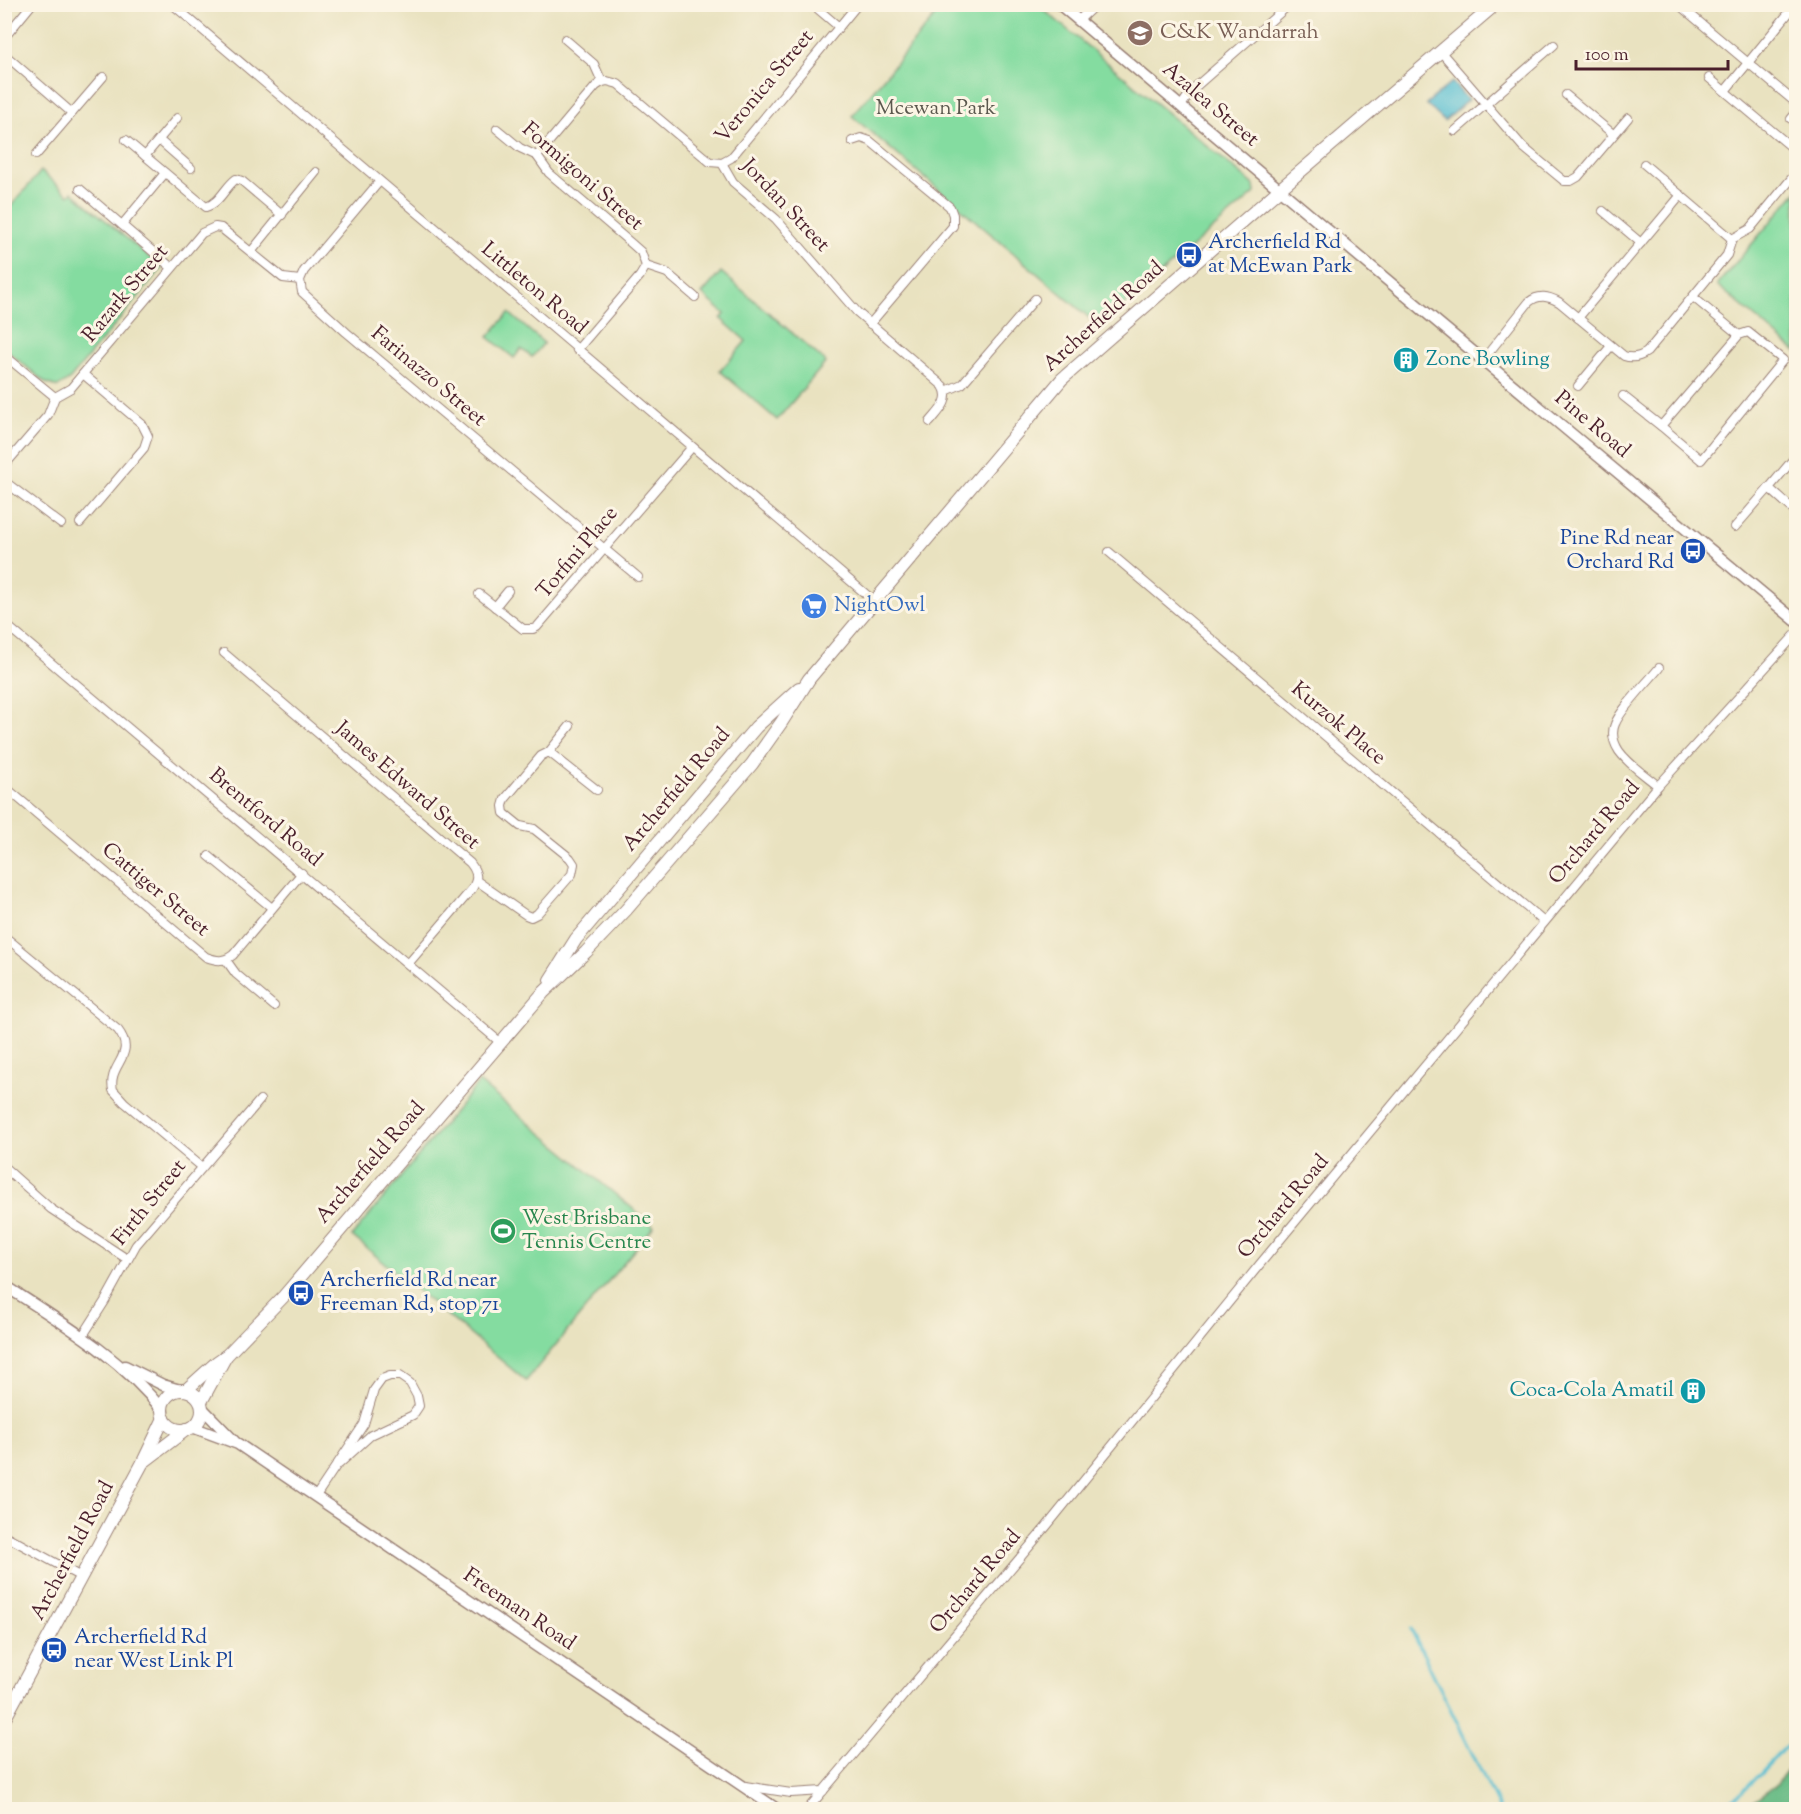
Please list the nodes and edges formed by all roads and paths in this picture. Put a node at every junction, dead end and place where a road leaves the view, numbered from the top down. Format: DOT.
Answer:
graph roads {
  1 [pos="32,4"];
  2 [pos="172,4"];
  3 [pos="812,4"];
  4 [pos="858,4"];
  5 [pos="1059,4"];
  6 [pos="1096,4"];
  7 [pos="1290,4"];
  8 [pos="1496,4"];
  9 [pos="1678,4"];
  10 [pos="1796,4"];
  11 [pos="1079,20"];
  12 [pos="839,27"];
  13 [pos="4,38"];
  14 [pos="565,39"];
  15 [pos="1554,45"];
  16 [pos="1441,52"];
  17 [pos="4,54"];
  18 [pos="1748,63"];
  19 [pos="104,77"];
  20 [pos="1710,78"];
  21 [pos="602,82"];
  22 [pos="1725,91"];
  23 [pos="1566,95"];
  24 [pos="1797,103"];
  25 [pos="1486,104"];
  26 [pos="1181,106"];
  27 [pos="72,113"];
  28 [pos="177,118"];
  29 [pos="1628,118"];
  30 [pos="497,129"];
  31 [pos="1455,131"];
  32 [pos="1614,134"];
  33 [pos="126,140"];
  34 [pos="159,140"];
  35 [pos="852,141"];
  36 [pos="1797,151"];
  37 [pos="36,155"];
  38 [pos="145,156"];
  39 [pos="537,156"];
  40 [pos="722,163"];
  41 [pos="1644,164"];
  42 [pos="191,168"];
  43 [pos="316,172"];
  44 [pos="165,173"];
  45 [pos="1797,173"];
  46 [pos="379,182"];
  47 [pos="80,189"];
  48 [pos="1280,189"];
  49 [pos="1681,195"];
  50 [pos="1603,212"];
  51 [pos="282,215"];
  52 [pos="122,225"];
  53 [pos="1732,239"];
  54 [pos="1641,243"];
  55 [pos="251,252"];
  56 [pos="646,266"];
  57 [pos="172,268"];
  58 [pos="300,280"];
  59 [pos="695,297"];
  60 [pos="1693,297"];
  61 [pos="1035,299"];
  62 [pos="1578,318"];
  63 [pos="870,324"];
  64 [pos="1739,335"];
  65 [pos="1611,345"];
  66 [pos="578,350"];
  67 [pos="4,355"];
  68 [pos="1483,360"];
  69 [pos="83,374"];
  70 [pos="1578,386"];
  71 [pos="946,391"];
  72 [pos="1623,396"];
  73 [pos="55,397"];
  74 [pos="930,422"];
  75 [pos="1661,426"];
  76 [pos="692,447"];
  77 [pos="1797,456"];
  78 [pos="4,466"];
  79 [pos="4,481"];
  80 [pos="1769,488"];
  81 [pos="1797,512"];
  82 [pos="80,523"];
  83 [pos="61,524"];
  84 [pos="1735,527"];
  85 [pos="604,549"];
  86 [pos="1109,552"];
  87 [pos="638,577"];
  88 [pos="508,591"];
  89 [pos="479,594"];
  90 [pos="874,601"];
  91 [pos="495,607"];
  92 [pos="1797,621"];
  93 [pos="4,623"];
  94 [pos="1797,634"];
  95 [pos="224,653"];
  96 [pos="1659,668"];
  97 [pos="809,680"];
  98 [pos="570,726"];
  99 [pos="549,752"];
  100 [pos="4,786"];
  101 [pos="1658,786"];
  102 [pos="597,790"];
  103 [pos="209,856"];
  104 [pos="302,873"];
  105 [pos="477,881"];
  106 [pos="272,908"];
  107 [pos="1544,922"];
  108 [pos="4,936"];
  109 [pos="226,960"];
  110 [pos="408,964"];
  111 [pos="543,993"];
  112 [pos="274,1006"];
  113 [pos="501,1043"];
  114 [pos="260,1100"];
  115 [pos="4,1167"];
  116 [pos="202,1167"];
  117 [pos="127,1259"];
  118 [pos="4,1285"];
  119 [pos="82,1337"];
  120 [pos="227,1355"];
  121 [pos="117,1362"];
  122 [pos="183,1390"];
  123 [pos="201,1405"];
  124 [pos="163,1414"];
  125 [pos="190,1428"];
  126 [pos="238,1444"];
  127 [pos="142,1464"];
  128 [pos="339,1464"];
  129 [pos="316,1496"];
  130 [pos="4,1535"];
  131 [pos="81,1577"];
  132 [pos="4,1720"];
  133 [pos="745,1786"];
  134 [pos="823,1791"];
  135 [pos="778,1809"];
  136 [pos="807,1809"];
  1 -- 13 [label="street"];
  2 -- 46 [label="street, Littleton Road"];
  3 -- 12 [label="street"];
  4 -- 12 [label="street, Veronica Street"];
  5 -- 11 [label="street, Azalea Street"];
  6 -- 11 [label="street"];
  7 -- 26 [label="street"];
  8 -- 16 [label="main road, Archerfield Road"];
  9 -- 18 [label="street"];
  10 -- 18 [label="street"];
  11 -- 26 [label="street, Azalea Street"];
  12 -- 40 [label="street, Veronica Street"];
  14 -- 21 [label="street"];
  15 -- 25 [label="street"];
  16 -- 25 [label="street"];
  16 -- 48 [label="main road, Archerfield Road"];
  17 -- 27 [label="street"];
  18 -- 22 [label="street"];
  18 -- 24 [label="street"];
  19 -- 27 [label="street"];
  20 -- 22 [label="street"];
  21 -- 39 [label="street"];
  21 -- 40 [label="street, Jordan Street"];
  22 -- 36 [label="street"];
  23 -- 32 [label="street"];
  25 -- 31 [label="street"];
  25 -- 32 [label="street"];
  26 -- 48 [label="street, Azalea Street"];
  27 -- 37 [label="street"];
  28 -- 34 [label="street"];
  29 -- 32 [label="street"];
  30 -- 39 [label="street, Formigoni Street"];
  33 -- 38 [label="street"];
  34 -- 38 [label="street"];
  34 -- 42 [label="street"];
  35 -- 63 [label="street"];
  38 -- 44 [label="street"];
  39 -- 56 [label="street, Formigoni Street"];
  40 -- 63 [label="street, Jordan Street"];
  41 -- 49 [label="street"];
  43 -- 51 [label="street"];
  44 -- 51 [label="street"];
  44 -- 52 [label="street"];
  45 -- 53 [label="street"];
  46 -- 58 [label="street"];
  46 -- 66 [label="street, Littleton Road"];
  47 -- 52 [label="street"];
  48 -- 68 [label="street, Pine Road"];
  48 -- 90 [label="main road, Archerfield Road"];
  49 -- 53 [label="street"];
  49 -- 54 [label="street"];
  50 -- 54 [label="street"];
  51 -- 55 [label="street"];
  52 -- 57 [label="street"];
  53 -- 60 [label="street"];
  54 -- 62 [label="street"];
  55 -- 57 [label="street, Razark Street"];
  55 -- 58 [label="street, Razark Street"];
  56 -- 59 [label="street, Formigoni Street"];
  56 -- 66 [label="street"];
  57 -- 69 [label="street, Razark Street"];
  58 -- 85 [label="street, Farinazzo Street"];
  60 -- 64 [label="street"];
  60 -- 65 [label="street"];
  61 -- 71 [label="street"];
  62 -- 65 [label="street"];
  62 -- 68 [label="street"];
  63 -- 71 [label="street, Jordan Street"];
  64 -- 75 [label="street"];
  64 -- 75 [label="street"];
  65 -- 70 [label="street"];
  66 -- 76 [label="street, Littleton Road"];
  67 -- 73 [label="street"];
  68 -- 92 [label="street, Pine Road"];
  69 -- 73 [label="street, Razark Street"];
  69 -- 82 [label="street"];
  71 -- 74 [label="street"];
  72 -- 75 [label="street"];
  73 -- 78 [label="street, Razark Street"];
  76 -- 85 [label="street, Torfini Place"];
  76 -- 90 [label="street, Littleton Road"];
  77 -- 80 [label="street"];
  79 -- 83 [label="street"];
  80 -- 81 [label="street"];
  80 -- 84 [label="street"];
  85 -- 87 [label="street, Farinazzo Street"];
  85 -- 91 [label="street, Torfini Place"];
  86 -- 107 [label="street, Kurzok Place"];
  88 -- 91 [label="street"];
  89 -- 91 [label="street, Torfini Place"];
  90 -- 97 [label="main road, Archerfield Road"];
  93 -- 104 [label="street, Brentford Road"];
  94 -- 101 [label="street, Orchard Road"];
  95 -- 105 [label="street, James Edward Street"];
  96 -- 101 [label="street"];
  97 -- 111 [label="main road, Archerfield Road"];
  97 -- 111 [label="main road, Archerfield Road"];
  98 -- 99 [label="street"];
  99 -- 102 [label="street"];
  99 -- 105 [label="street"];
  100 -- 109 [label="street, Cattiger Street"];
  101 -- 107 [label="street, Orchard Road"];
  103 -- 106 [label="street"];
  104 -- 106 [label="street"];
  104 -- 110 [label="street, Brentford Road"];
  105 -- 110 [label="street, James Edward Street"];
  106 -- 109 [label="street"];
  107 -- 134 [label="street, Orchard Road"];
  108 -- 116 [label="street"];
  109 -- 112 [label="street"];
  110 -- 113 [label="street, Brentford Road"];
  111 -- 113 [label="main road, Archerfield Road"];
  113 -- 120 [label="main road, Archerfield Road"];
  114 -- 116 [label="street, Firth Street"];
  115 -- 117 [label="street"];
  116 -- 117 [label="street, Firth Street"];
  117 -- 119 [label="street, Firth Street"];
  118 -- 119 [label="street"];
  119 -- 121 [label="street"];
  120 -- 122 [label="main road, Archerfield Road"];
  120 -- 123 [label="main road, Archerfield Road"];
  121 -- 122 [label="street"];
  121 -- 124 [label="street"];
  122 -- 123 [label="main road"];
  122 -- 124 [label="main road"];
  123 -- 125 [label="main road"];
  123 -- 126 [label="street, Freeman Road"];
  124 -- 125 [label="main road"];
  124 -- 127 [label="main road, Archerfield Road"];
  125 -- 126 [label="street, Freeman Road"];
  125 -- 127 [label="main road, Archerfield Road"];
  126 -- 129 [label="street, Freeman Road"];
  127 -- 131 [label="main road, Archerfield Road"];
  128 -- 128 [label="street"];
  128 -- 129 [label="street"];
  129 -- 133 [label="street, Freeman Road"];
  130 -- 131 [label="street"];
  131 -- 132 [label="main road, Archerfield Road"];
  133 -- 134 [label="street"];
  133 -- 135 [label="street, Freeman Road"];
  134 -- 136 [label="street, Orchard Road"];
}
